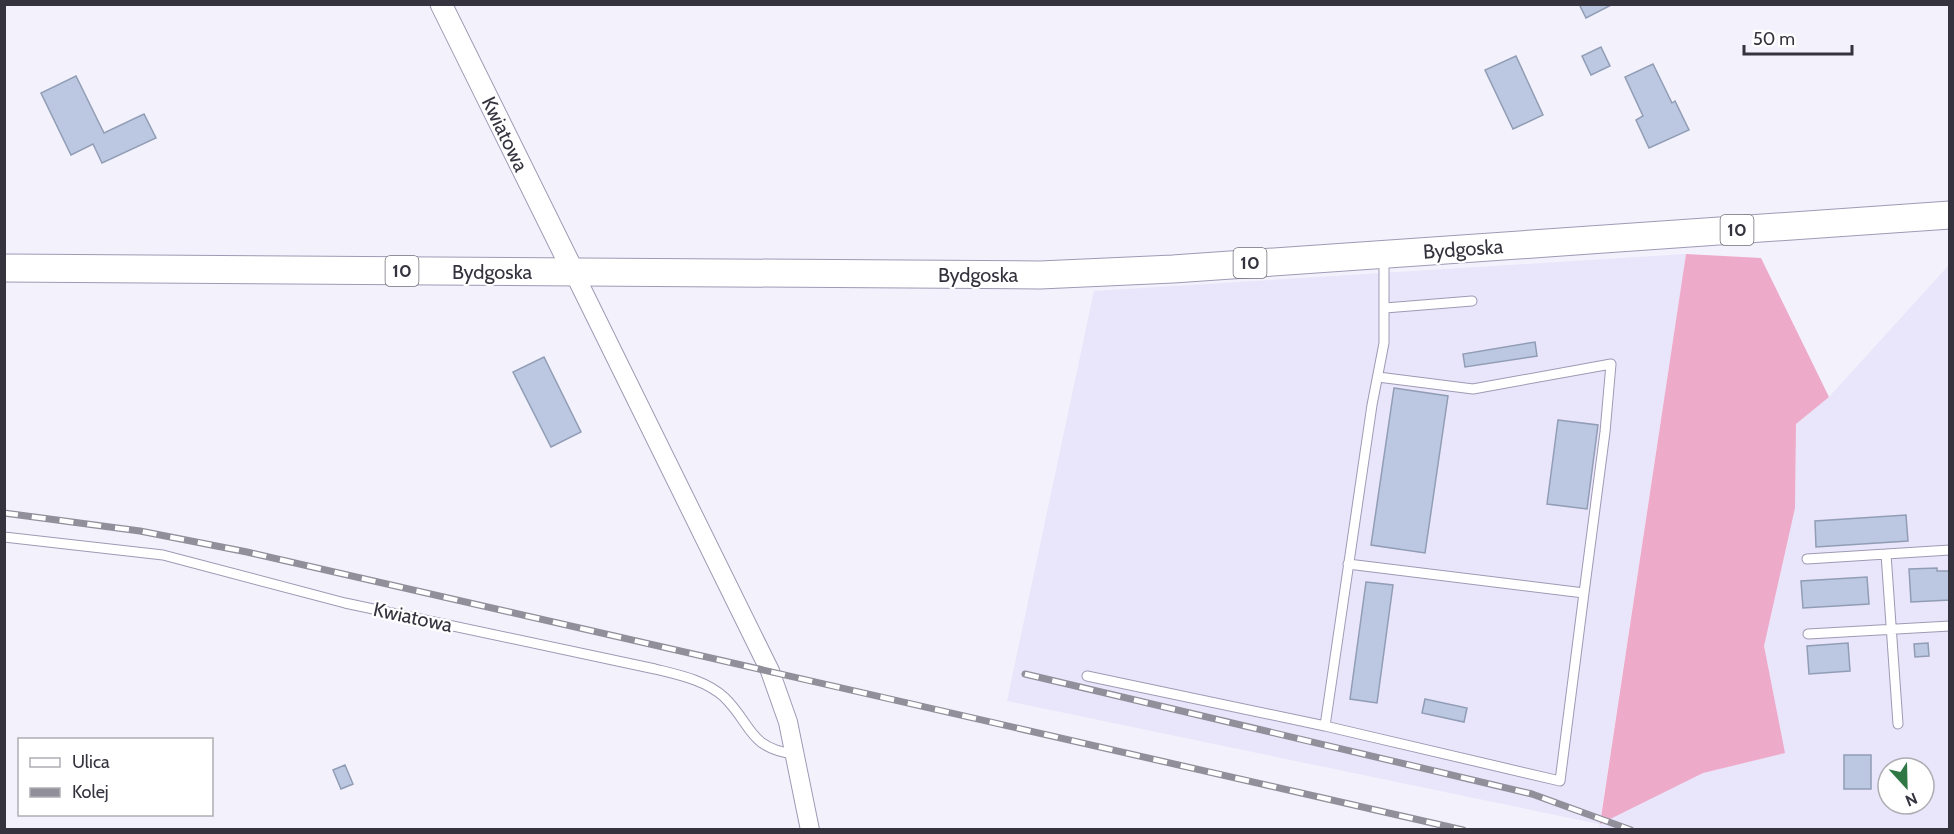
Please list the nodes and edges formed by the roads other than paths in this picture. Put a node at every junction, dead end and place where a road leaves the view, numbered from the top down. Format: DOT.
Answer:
graph roads {
  1 [pos="441,4"];
  2 [pos="1950,215"];
  3 [pos="1384,254"];
  4 [pos="4,268"];
  5 [pos="574,273"];
  6 [pos="1472,301"];
  7 [pos="1385,308"];
  8 [pos="1378,377"];
  9 [pos="4,537"];
  10 [pos="1950,550"];
  11 [pos="1886,554"];
  12 [pos="1807,559"];
  13 [pos="1348,564"];
  14 [pos="1584,593"];
  15 [pos="1950,626"];
  16 [pos="1891,629"];
  17 [pos="1808,634"];
  18 [pos="1087,676"];
  19 [pos="1898,724"];
  20 [pos="1325,726"];
  21 [pos="794,754"];
  22 [pos="810,830"];
  1 -- 5 [label="street, Kwiatowa"];
  2 -- 3 [label="main road, Bydgoska / 10"];
  3 -- 5 [label="main road, Bydgoska / 10"];
  3 -- 7 [label="lane"];
  4 -- 5 [label="main road, Bydgoska / 10"];
  5 -- 21 [label="street, Kwiatowa"];
  6 -- 7 [label="lane"];
  7 -- 8 [label="lane"];
  8 -- 13 [label="lane"];
  8 -- 14 [label="lane"];
  9 -- 21 [label="lane, Kwiatowa"];
  10 -- 11 [label="lane"];
  11 -- 12 [label="lane"];
  11 -- 16 [label="lane"];
  13 -- 14 [label="lane"];
  13 -- 20 [label="lane"];
  14 -- 20 [label="lane"];
  15 -- 16 [label="lane"];
  16 -- 17 [label="lane"];
  16 -- 19 [label="lane"];
  18 -- 20 [label="lane"];
  21 -- 22 [label="street, Kwiatowa"];
}
